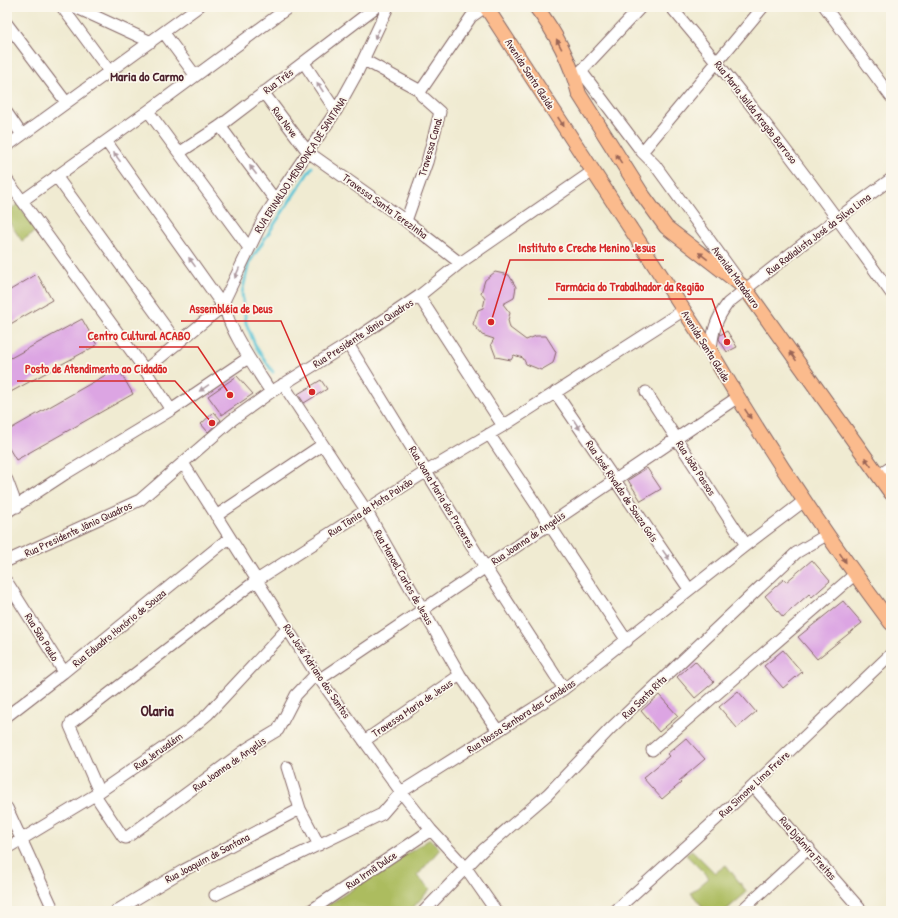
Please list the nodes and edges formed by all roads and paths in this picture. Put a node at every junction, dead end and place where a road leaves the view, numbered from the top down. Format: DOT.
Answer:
graph roads {
  1 [pos="62,7"];
  2 [pos="75,7"];
  3 [pos="198,7"];
  4 [pos="289,7"];
  5 [pos="376,7"];
  6 [pos="388,7"];
  7 [pos="486,7"];
  8 [pos="536,7"];
  9 [pos="641,7"];
  10 [pos="671,7"];
  11 [pos="763,7"];
  12 [pos="825,7"];
  13 [pos="7,24"];
  14 [pos="164,33"];
  15 [pos="151,42"];
  16 [pos="364,60"];
  17 [pos="304,62"];
  18 [pos="718,63"];
  19 [pos="110,72"];
  20 [pos="578,74"];
  21 [pos="195,76"];
  22 [pos="421,91"];
  23 [pos="263,92"];
  24 [pos="891,97"];
  25 [pos="66,102"];
  26 [pos="148,111"];
  27 [pos="336,111"];
  28 [pos="7,113"];
  29 [pos="220,126"];
  30 [pos="22,135"];
  31 [pos="106,141"];
  32 [pos="7,146"];
  33 [pos="308,152"];
  34 [pos="642,152"];
  35 [pos="179,153"];
  36 [pos="593,171"];
  37 [pos="56,176"];
  38 [pos="7,180"];
  39 [pos="891,180"];
  40 [pos="22,200"];
  41 [pos="276,201"];
  42 [pos="838,218"];
  43 [pos="406,221"];
  44 [pos="249,248"];
  45 [pos="460,263"];
  46 [pos="745,288"];
  47 [pos="891,293"];
  48 [pos="419,296"];
  49 [pos="223,306"];
  50 [pos="684,310"];
  51 [pos="178,344"];
  52 [pos="348,344"];
  53 [pos="711,352"];
  54 [pos="248,358"];
  55 [pos="144,370"];
  56 [pos="283,384"];
  57 [pos="271,392"];
  58 [pos="555,392"];
  59 [pos="646,392"];
  60 [pos="738,397"];
  61 [pos="171,410"];
  62 [pos="503,426"];
  63 [pos="490,434"];
  64 [pos="677,438"];
  65 [pos="322,445"];
  66 [pos="183,463"];
  67 [pos="891,466"];
  68 [pos="427,471"];
  69 [pos="878,476"];
  70 [pos="7,480"];
  71 [pos="614,480"];
  72 [pos="891,493"];
  73 [pos="804,501"];
  74 [pos="17,507"];
  75 [pos="366,510"];
  76 [pos="7,512"];
  77 [pos="216,516"];
  78 [pos="549,524"];
  79 [pos="828,534"];
  80 [pos="229,538"];
  81 [pos="746,545"];
  82 [pos="7,562"];
  83 [pos="485,567"];
  84 [pos="854,574"];
  85 [pos="257,580"];
  86 [pos="7,582"];
  87 [pos="689,589"];
  88 [pos="423,610"];
  89 [pos="891,623"];
  90 [pos="288,628"];
  91 [pos="627,641"];
  92 [pos="891,654"];
  93 [pos="64,672"];
  94 [pos="460,675"];
  95 [pos="318,677"];
  96 [pos="564,689"];
  97 [pos="7,716"];
  98 [pos="498,731"];
  99 [pos="364,741"];
  100 [pos="652,750"];
  101 [pos="287,767"];
  102 [pos="753,786"];
  103 [pos="401,792"];
  104 [pos="97,794"];
  105 [pos="7,808"];
  106 [pos="300,809"];
  107 [pos="431,830"];
  108 [pos="21,839"];
  109 [pos="319,844"];
  110 [pos="7,848"];
  111 [pos="809,848"];
  112 [pos="466,868"];
  113 [pos="215,895"];
  114 [pos="54,911"];
  115 [pos="116,911"];
  116 [pos="310,911"];
  117 [pos="424,911"];
  118 [pos="496,911"];
  119 [pos="615,911"];
  120 [pos="740,911"];
  121 [pos="862,911"];
  1 -- 19 [label="street"];
  2 -- 15 [label="street"];
  3 -- 14 [label="street"];
  4 -- 21 [label="street"];
  5 -- 17 [label="street, Rua Três"];
  6 -- 16 [label="street, RUA ERINALDO MENDONÇA DE SANTANA, one-way"];
  7 -- 22 [label="street"];
  7 -- 36 [label="main road, Avenida Santa Gleide, one-way"];
  20 -- 8 [label="main road, one-way"];
  9 -- 20 [label="street"];
  10 -- 18 [label="street, Rua Maria Jailda Aragão Barroso"];
  11 -- 18 [label="street"];
  12 -- 24 [label="street"];
  13 -- 25 [label="street"];
  14 -- 15 [label="street"];
  14 -- 21 [label="street"];
  15 -- 19 [label="street"];
  16 -- 22 [label="street"];
  16 -- 27 [label="street, RUA ERINALDO MENDONÇA DE SANTANA"];
  17 -- 23 [label="street, Rua Três"];
  27 -- 17 [label="street, one-way"];
  18 -- 34 [label="street"];
  18 -- 42 [label="street, Rua Maria Jailda Aragão Barroso"];
  19 -- 25 [label="street"];
  20 -- 34 [label="street, Avenida Matadouro"];
  46 -- 20 [label="main road, one-way"];
  21 -- 26 [label="street"];
  22 -- 43 [label="street, Travessa Canal"];
  23 -- 29 [label="street, Rua Três"];
  23 -- 33 [label="street, Rua Nove"];
  25 -- 30 [label="street"];
  26 -- 31 [label="street"];
  26 -- 35 [label="street"];
  27 -- 33 [label="street, RUA ERINALDO MENDONÇA DE SANTANA"];
  28 -- 30 [label="street"];
  29 -- 35 [label="street, Rua Três"];
  41 -- 29 [label="street, one-way"];
  30 -- 32 [label="street"];
  31 -- 37 [label="street"];
  49 -- 31 [label="street, one-way"];
  33 -- 41 [label="street, RUA ERINALDO MENDONÇA DE SANTANA"];
  33 -- 43 [label="street, Travessa Santa Terezinha"];
  34 -- 46 [label="street, Avenida Matadouro"];
  35 -- 44 [label="street"];
  36 -- 45 [label="street, Rua Presidente Jânio Quadros"];
  36 -- 50 [label="main road, Avenida Santa Gleide"];
  37 -- 40 [label="street"];
  37 -- 51 [label="street"];
  38 -- 40 [label="street"];
  39 -- 42 [label="street, Rua Radialista José da Silva Lima"];
  40 -- 55 [label="street"];
  41 -- 44 [label="street, RUA ERINALDO MENDONÇA DE SANTANA"];
  42 -- 46 [label="street, Rua Radialista José da Silva Lima"];
  42 -- 47 [label="street, Rua Maria Jailda Aragão Barroso"];
  43 -- 45 [label="street, Travessa Santa Terezinha"];
  44 -- 49 [label="street, RUA ERINALDO MENDONÇA DE SANTANA, one-way"];
  45 -- 48 [label="street, Rua Presidente Jânio Quadros"];
  46 -- 53 [label="street, Rua Radialista José da Silva Lima"];
  69 -- 46 [label="main road, Avenida Matadouro, one-way"];
  48 -- 52 [label="street, Rua Presidente Jânio Quadros"];
  48 -- 62 [label="street"];
  49 -- 51 [label="street"];
  49 -- 54 [label="street"];
  50 -- 53 [label="main road, Avenida Santa Gleide"];
  50 -- 58 [label="street, Rua Tânia da Mota Paixão"];
  51 -- 55 [label="street"];
  52 -- 56 [label="street, Rua Presidente Jânio Quadros"];
  52 -- 68 [label="street, Rua Joana Maria dos Prazeres"];
  53 -- 60 [label="main road, Avenida Santa Gleide"];
  54 -- 57 [label="street"];
  54 -- 61 [label="street, one-way"];
  55 -- 61 [label="street"];
  56 -- 57 [label="street, Rua Presidente Jânio Quadros"];
  56 -- 65 [label="street, Rua Manoel Carlos de Jesus"];
  57 -- 66 [label="street, Rua Presidente Jânio Quadros"];
  58 -- 62 [label="street, Rua Tânia da Mota Paixão"];
  58 -- 71 [label="street, Rua José Rivaldo de Souza Goís, one-way"];
  59 -- 64 [label="street, Rua João Passos"];
  60 -- 64 [label="street, Rua Joanna de Angelis"];
  60 -- 73 [label="main road, Avenida Santa Gleide, one-way"];
  61 -- 74 [label="street"];
  62 -- 63 [label="street, Rua Tânia da Mota Paixão"];
  63 -- 68 [label="street, Rua Tânia da Mota Paixão"];
  63 -- 78 [label="street"];
  64 -- 71 [label="street, Rua Joanna de Angelis"];
  64 -- 81 [label="street, Rua João Passos"];
  65 -- 75 [label="street, Rua Manoel Carlos de Jesus"];
  65 -- 77 [label="street"];
  66 -- 77 [label="street, Rua José Adriano dos Santos"];
  66 -- 82 [label="street, Rua Presidente Jânio Quadros"];
  67 -- 69 [label="street"];
  68 -- 75 [label="street, Rua Tânia da Mota Paixão"];
  68 -- 83 [label="street, Rua Joana Maria dos Prazeres"];
  69 -- 72 [label="main road, Avenida Matadouro"];
  70 -- 74 [label="street"];
  71 -- 78 [label="street, Rua Joanna de Angelis"];
  71 -- 87 [label="street, Rua José Rivaldo de Souza Goís, one-way"];
  73 -- 79 [label="main road, Avenida Santa Gleide"];
  73 -- 81 [label="street, Rua Nossa Senhora das Candeias"];
  74 -- 76 [label="street"];
  75 -- 85 [label="street, Rua Tânia da Mota Paixão"];
  75 -- 88 [label="street, Rua Manoel Carlos de Jesus"];
  77 -- 80 [label="street, Rua José Adriano dos Santos"];
  78 -- 83 [label="street, Rua Joanna de Angelis"];
  78 -- 91 [label="street"];
  79 -- 84 [label="main road, Avenida Santa Gleide, one-way"];
  79 -- 112 [label="street, Rua Santa Rita"];
  80 -- 85 [label="street, Rua José Adriano dos Santos"];
  80 -- 93 [label="street, Rua Eduadro Honório de Souza"];
  81 -- 87 [label="street, Rua Nossa Senhora das Candeias"];
  83 -- 88 [label="street, Rua Joanna de Angelis"];
  83 -- 96 [label="street, Rua Joana Maria dos Prazeres"];
  84 -- 89 [label="main road, Avenida Santa Gleide"];
  84 -- 100 [label="street"];
  85 -- 90 [label="street, Rua José Adriano dos Santos"];
  85 -- 104 [label="street, Rua Tânia da Mota Paixão"];
  86 -- 93 [label="street, Rua São Paulo"];
  87 -- 91 [label="street, Rua Nossa Senhora das Candeias"];
  88 -- 94 [label="street, Rua Manoel Carlos de Jesus"];
  88 -- 95 [label="street, Rua Joanna de Angelis"];
  90 -- 95 [label="street, Rua José Adriano dos Santos"];
  90 -- 104 [label="street, Rua Jerusalém"];
  91 -- 96 [label="street, Rua Nossa Senhora das Candeias"];
  92 -- 102 [label="street, Rua Simone Lima Freire"];
  93 -- 97 [label="street, Rua Eduadro Honório de Souza"];
  94 -- 98 [label="street, Rua Manoel Carlos de Jesus"];
  94 -- 99 [label="street, Travessa Maria de Jesus"];
  95 -- 99 [label="street, Rua José Adriano dos Santos"];
  95 -- 104 [label="street, Rua Joanna de Angelis"];
  96 -- 98 [label="street, Rua Nossa Senhora das Candeias"];
  98 -- 103 [label="street, Rua Nossa Senhora das Candeias"];
  99 -- 103 [label="street, Rua José Adriano dos Santos"];
  101 -- 106 [label="street"];
  102 -- 111 [label="street, Rua Djalmira Freitas"];
  102 -- 119 [label="street, Rua Simone Lima Freire"];
  103 -- 107 [label="street, Rua José Adriano dos Santos"];
  103 -- 109 [label="street, Rua Nossa Senhora das Candeias"];
  104 -- 108 [label="street, Rua Jerusalém"];
  105 -- 108 [label="street"];
  106 -- 109 [label="street"];
  106 -- 115 [label="street, Rua Joaquim de Santana"];
  107 -- 112 [label="street, Rua José Adriano dos Santos"];
  107 -- 116 [label="street, Rua Irmã Dulce"];
  108 -- 110 [label="street, Rua Jerusalém"];
  108 -- 114 [label="street"];
  109 -- 113 [label="street, Rua Nossa Senhora das Candeias"];
  111 -- 120 [label="street"];
  111 -- 121 [label="street, Rua Djalmira Freitas"];
  112 -- 117 [label="street"];
  112 -- 118 [label="street, Rua José Adriano dos Santos"];
}
